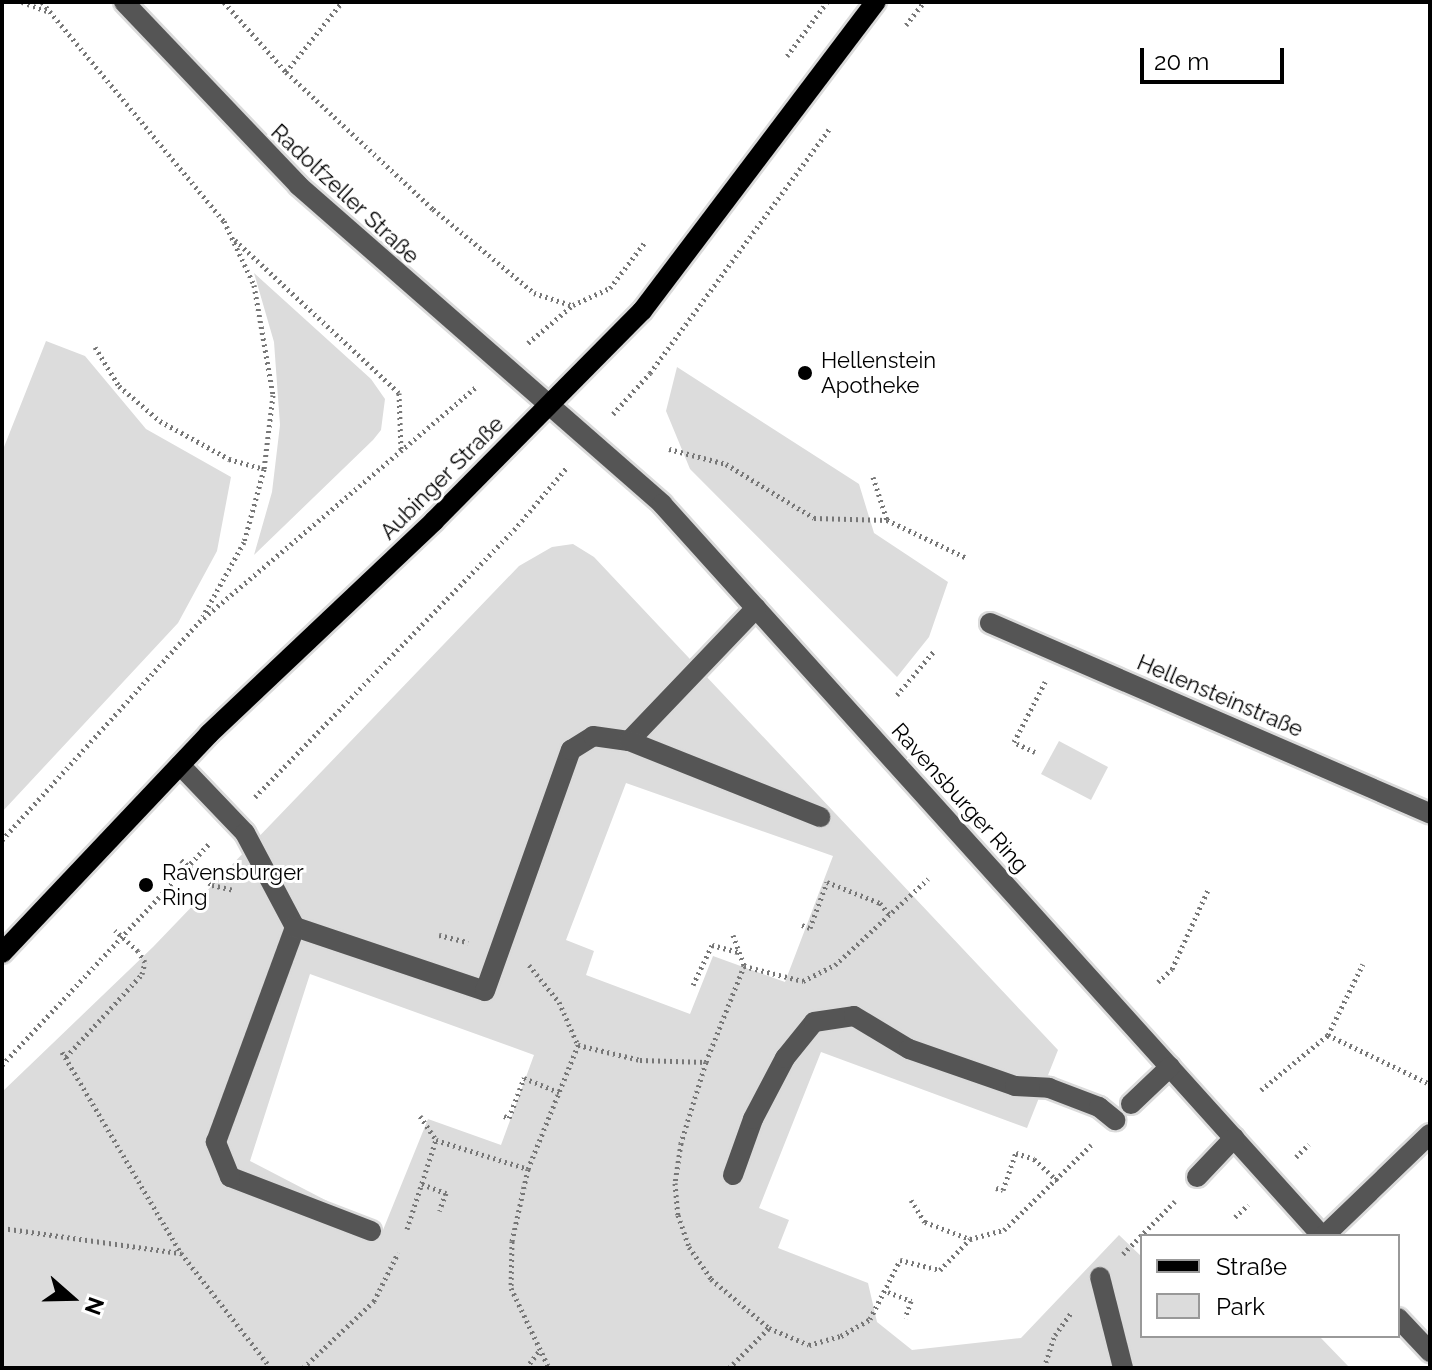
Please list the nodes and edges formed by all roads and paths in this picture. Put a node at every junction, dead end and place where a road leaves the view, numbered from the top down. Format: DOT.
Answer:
graph roads {
  1 [pos="22,2"];
  2 [pos="42,2"];
  3 [pos="124,2"];
  4 [pos="224,2"];
  5 [pos="342,2"];
  6 [pos="876,2"];
  7 [pos="924,2"];
  8 [pos="49,12"];
  9 [pos="896,38"];
  10 [pos="286,72"];
  11 [pos="832,125"];
  12 [pos="231,236"];
  13 [pos="610,288"];
  14 [pos="573,305"];
  15 [pos="95,347"];
  16 [pos="503,364"];
  17 [pos="550,404"];
  18 [pos="592,438"];
  19 [pos="669,449"];
  20 [pos="401,450"];
  21 [pos="264,469"];
  22 [pos="873,477"];
  23 [pos="887,520"];
  24 [pos="967,558"];
  25 [pos="756,608"];
  26 [pos="199,622"];
  27 [pos="990,623"];
  28 [pos="934,651"];
  29 [pos="1060,653"];
  30 [pos="897,695"];
  31 [pos="629,741"];
  32 [pos="1035,752"];
  33 [pos="180,765"];
  34 [pos="1430,813"];
  35 [pos="820,817"];
  36 [pos="233,819"];
  37 [pos="2,840"];
  38 [pos="181,860"];
  39 [pos="188,866"];
  40 [pos="928,879"];
  41 [pos="1208,890"];
  42 [pos="279,899"];
  43 [pos="889,914"];
  44 [pos="802,925"];
  45 [pos="295,927"];
  46 [pos="115,930"];
  47 [pos="429,933"];
  48 [pos="733,935"];
  49 [pos="122,936"];
  50 [pos="502,951"];
  51 [pos="739,952"];
  52 [pos="2,953"];
  53 [pos="1363,964"];
  54 [pos="744,966"];
  55 [pos="1158,982"];
  56 [pos="693,985"];
  57 [pos="1328,1035"];
  58 [pos="578,1045"];
  59 [pos="706,1062"];
  60 [pos="2,1065"];
  61 [pos="1170,1067"];
  62 [pos="1430,1084"];
  63 [pos="1261,1090"];
  64 [pos="559,1092"];
  65 [pos="1131,1104"];
  66 [pos="420,1116"];
  67 [pos="504,1116"];
  68 [pos="1115,1120"];
  69 [pos="1430,1134"];
  70 [pos="1098,1138"];
  71 [pos="1234,1138"];
  72 [pos="436,1140"];
  73 [pos="1309,1144"];
  74 [pos="1292,1161"];
  75 [pos="528,1169"];
  76 [pos="733,1175"];
  77 [pos="1197,1177"];
  78 [pos="1058,1181"];
  79 [pos="422,1184"];
  80 [pos="996,1188"];
  81 [pos="911,1200"];
  82 [pos="439,1211"];
  83 [pos="2,1228"];
  84 [pos="371,1231"];
  85 [pos="1321,1234"];
  86 [pos="1325,1234"];
  87 [pos="405,1235"];
  88 [pos="970,1239"];
  89 [pos="399,1249"];
  90 [pos="181,1253"];
  91 [pos="1100,1277"];
  92 [pos="888,1292"];
  93 [pos="905,1318"];
  94 [pos="1400,1320"];
  95 [pos="769,1328"];
  96 [pos="540,1350"];
  97 [pos="1430,1352"];
  98 [pos="271,1368"];
  99 [pos="303,1368"];
  100 [pos="526,1368"];
  101 [pos="549,1368"];
  102 [pos="729,1368"];
  103 [pos="1123,1368"];
  1 -- 8 [label="path"];
  2 -- 8 [label="path"];
  3 -- 16 [label="street, Radolfzeller Straße"];
  4 -- 10 [label="path"];
  5 -- 10 [label="path"];
  6 -- 17 [label="main road, Aubinger Straße"];
  7 -- 9 [label="path"];
  8 -- 12 [label="path"];
  10 -- 14 [label="path"];
  11 -- 18 [label="path"];
  12 -- 20 [label="path"];
  12 -- 21 [label="path"];
  13 -- 14 [label="path, Aubinger Straße"];
  14 -- 16 [label="path, Aubinger Straße"];
  15 -- 21 [label="path"];
  16 -- 17 [label="street, Radolfzeller Straße"];
  16 -- 20 [label="path, Aubinger Straße"];
  17 -- 18 [label="street, Ravensburger Ring"];
  17 -- 33 [label="main road, Aubinger Straße"];
  18 -- 25 [label="street, Ravensburger Ring"];
  18 -- 36 [label="path"];
  19 -- 23 [label="path"];
  20 -- 26 [label="path, Aubinger Straße"];
  21 -- 26 [label="path"];
  22 -- 23 [label="path"];
  23 -- 24 [label="path"];
  25 -- 31 [label="street"];
  25 -- 61 [label="street, Ravensburger Ring"];
  26 -- 37 [label="path, Aubinger Straße"];
  27 -- 29 [label="street, Hellensteinstraße"];
  28 -- 30 [label="path"];
  29 -- 32 [label="path"];
  29 -- 34 [label="street, Hellensteinstraße"];
  31 -- 35 [label="street"];
  31 -- 50 [label="street"];
  33 -- 36 [label="street"];
  33 -- 52 [label="main road, Aubinger Straße"];
  36 -- 39 [label="path"];
  36 -- 42 [label="street"];
  38 -- 39 [label="path"];
  39 -- 42 [label="path"];
  39 -- 49 [label="path"];
  40 -- 43 [label="path"];
  41 -- 55 [label="path"];
  42 -- 45 [label="street"];
  43 -- 44 [label="path"];
  43 -- 54 [label="path"];
  45 -- 50 [label="street"];
  45 -- 84 [label="street"];
  46 -- 49 [label="path"];
  47 -- 50 [label="path"];
  48 -- 51 [label="path"];
  49 -- 60 [label="path"];
  49 -- 90 [label="path"];
  50 -- 58 [label="path"];
  51 -- 54 [label="path"];
  51 -- 56 [label="path"];
  53 -- 57 [label="path"];
  54 -- 59 [label="path"];
  57 -- 62 [label="path"];
  57 -- 63 [label="path"];
  58 -- 59 [label="path"];
  58 -- 64 [label="path"];
  59 -- 95 [label="path"];
  61 -- 65 [label="street"];
  61 -- 71 [label="street, Ravensburger Ring"];
  64 -- 67 [label="path"];
  64 -- 75 [label="path"];
  66 -- 72 [label="path"];
  68 -- 76 [label="street"];
  69 -- 86 [label="street"];
  70 -- 78 [label="path"];
  71 -- 77 [label="street"];
  71 -- 85 [label="street, Ravensburger Ring"];
  72 -- 75 [label="path"];
  72 -- 79 [label="path"];
  73 -- 74 [label="path"];
  75 -- 96 [label="path"];
  78 -- 80 [label="path"];
  78 -- 88 [label="path"];
  79 -- 82 [label="path"];
  79 -- 87 [label="path"];
  81 -- 88 [label="path"];
  83 -- 90 [label="path"];
  88 -- 92 [label="path"];
  89 -- 99 [label="path"];
  90 -- 98 [label="path"];
  91 -- 103 [label="street"];
  92 -- 93 [label="path"];
  92 -- 95 [label="path"];
  94 -- 97 [label="street"];
  95 -- 102 [label="path"];
  96 -- 100 [label="path"];
  96 -- 101 [label="path"];
}
